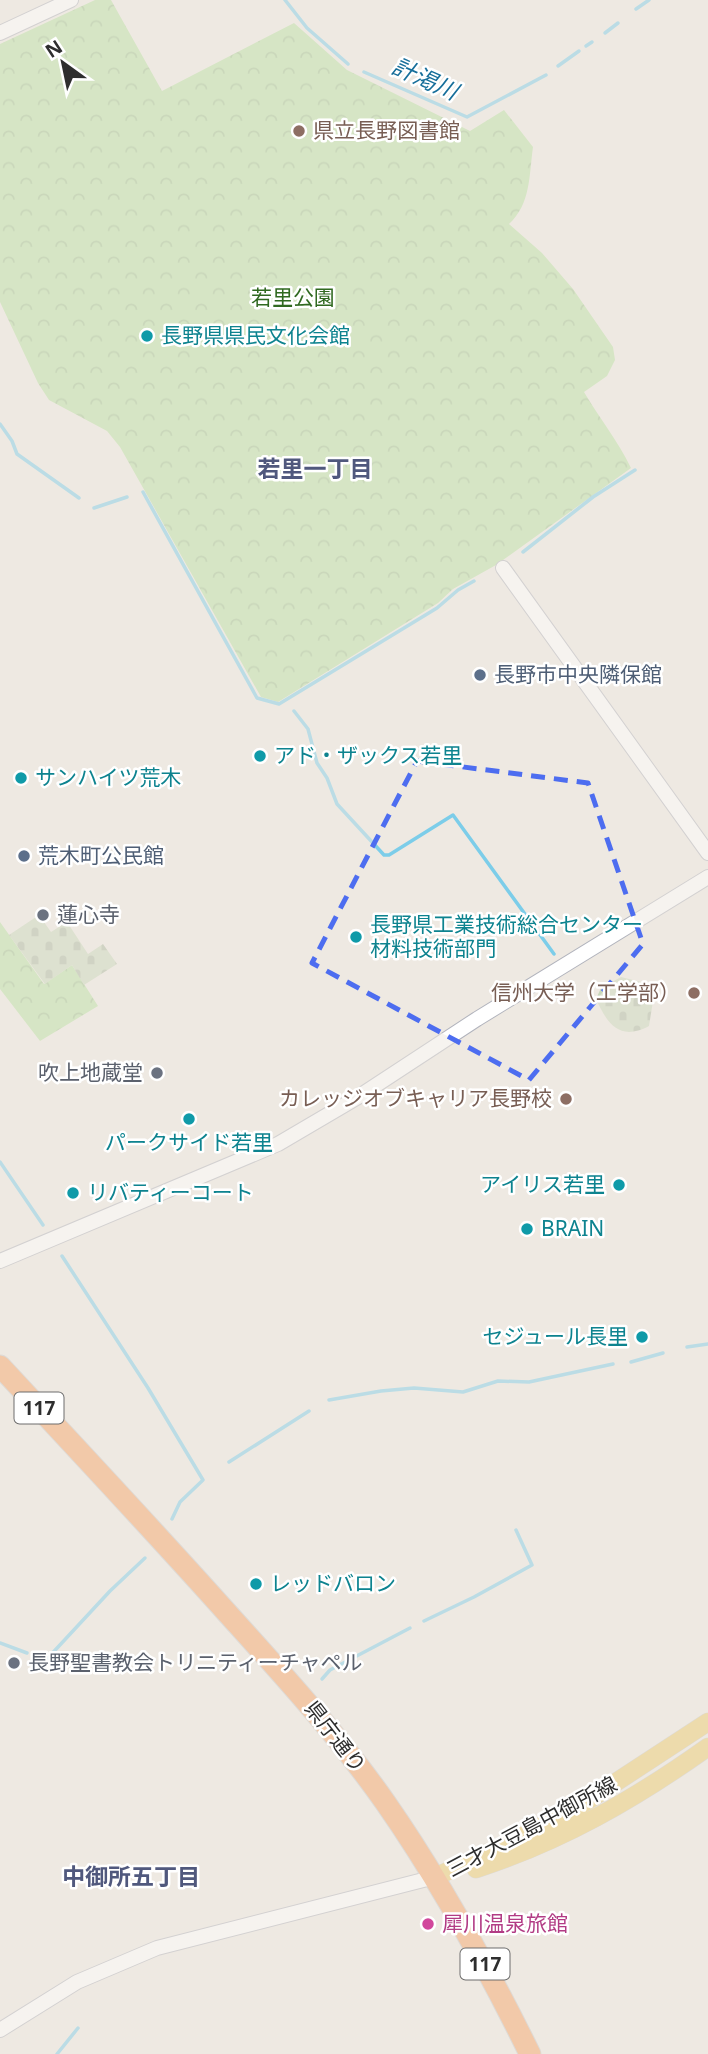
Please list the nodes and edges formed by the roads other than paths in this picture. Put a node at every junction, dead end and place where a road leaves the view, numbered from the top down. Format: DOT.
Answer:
graph roads {
  1 [pos="71,0"];
  2 [pos="0,33"];
  3 [pos="503,568"];
  4 [pos="708,853"];
  5 [pos="708,877"];
  6 [pos="0,1261"];
  7 [pos="0,1366"];
  8 [pos="708,1722"];
  9 [pos="708,1747"];
  10 [pos="435,1877"];
  11 [pos="0,2030"];
  12 [pos="530,2054"];
  1 -- 2 [label="street"];
  3 -- 4 [label="street"];
  5 -- 6 [label="street"];
  7 -- 10 [label="highway, 県庁通り / 117"];
  8 -- 10 [label="main road, 三才大豆島中御所線"];
  9 -- 10 [label="main road, 三才大豆島中御所線"];
  10 -- 11 [label="street"];
  10 -- 12 [label="highway, 県庁通り / 117"];
}
